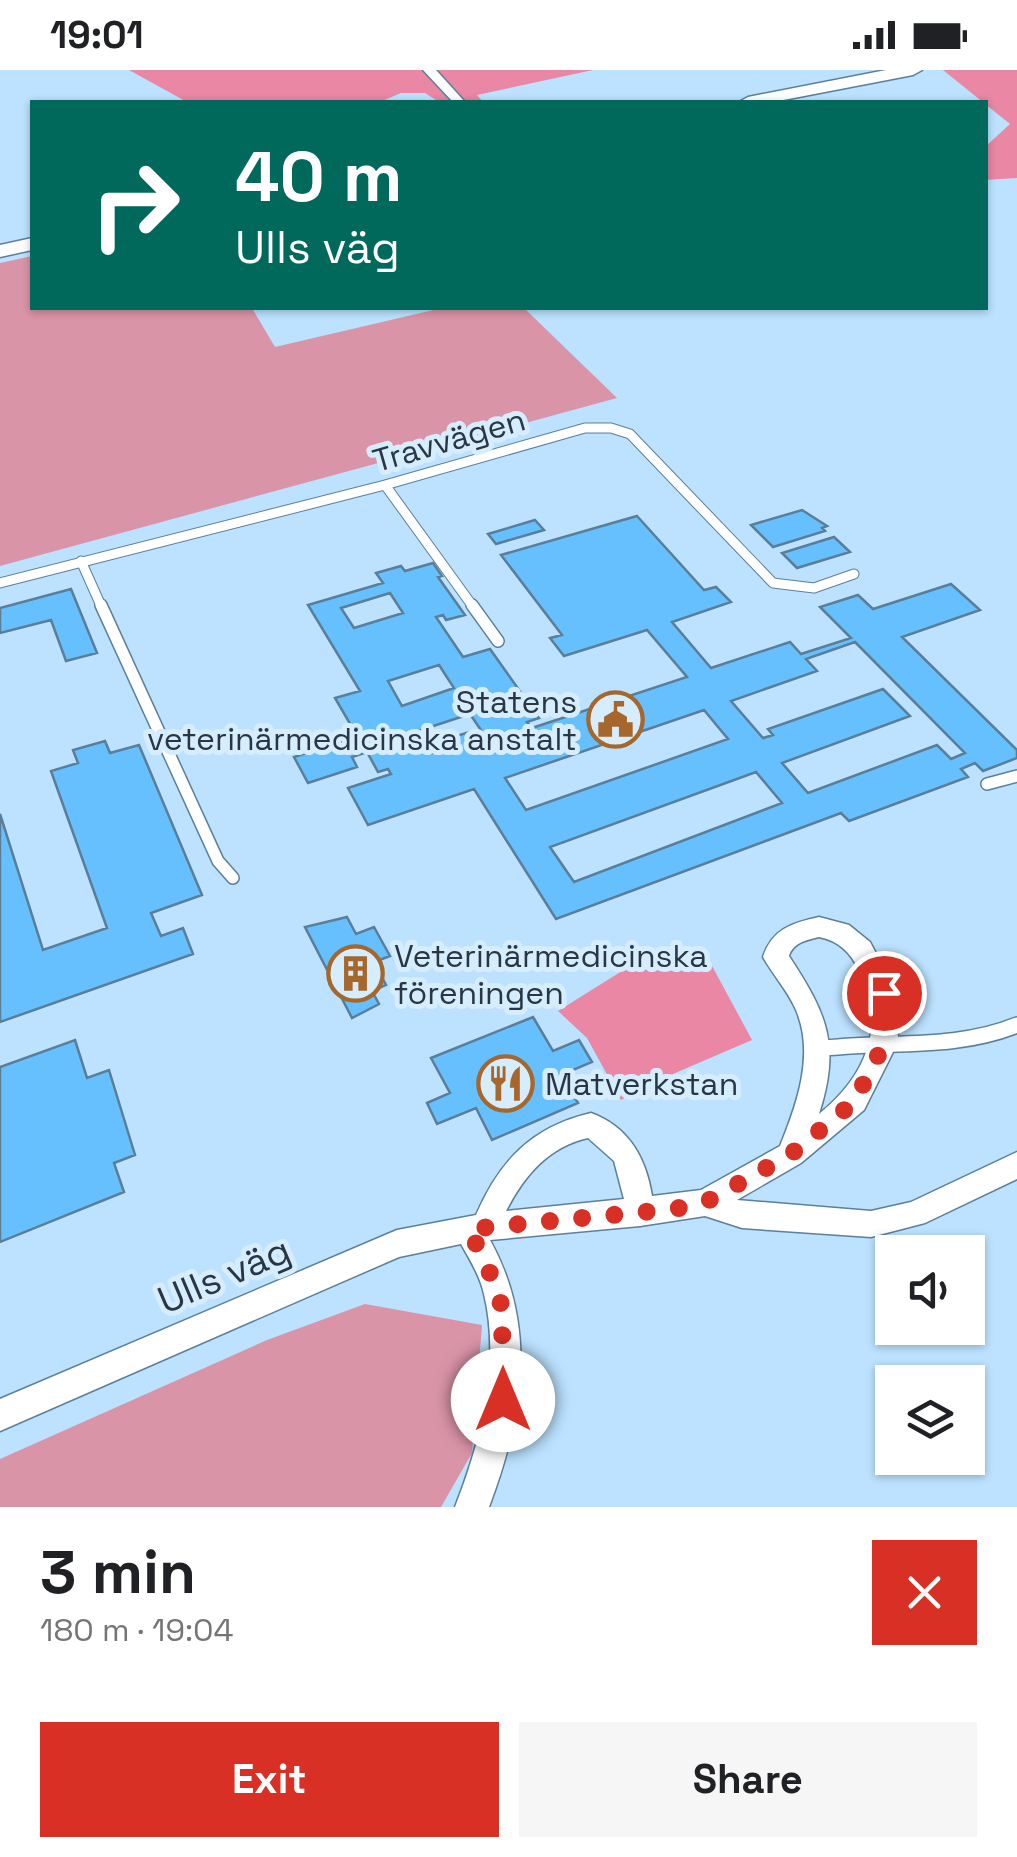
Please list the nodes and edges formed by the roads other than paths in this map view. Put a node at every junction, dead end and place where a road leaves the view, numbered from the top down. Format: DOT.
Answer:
graph roads {
  1 [pos="428,70"];
  2 [pos="452,70"];
  3 [pos="912,70"];
  4 [pos="440,82"];
  5 [pos="458,100"];
  6 [pos="758,100"];
  7 [pos="30,244"];
  8 [pos="0,250"];
  9 [pos="385,485"];
  10 [pos="81,561"];
  11 [pos="854,574"];
  12 [pos="0,583"];
  13 [pos="498,640"];
  14 [pos="1017,776"];
  15 [pos="986,784"];
  16 [pos="233,878"];
  17 [pos="1017,1024"];
  18 [pos="885,1042"];
  19 [pos="817,1049"];
  20 [pos="791,1154"];
  21 [pos="1017,1165"];
  22 [pos="704,1203"];
  23 [pos="640,1214"];
  24 [pos="477,1228"];
  25 [pos="0,1415"];
  26 [pos="472,1507"];
  1 -- 4 [label="street"];
  2 -- 4 [label="street"];
  3 -- 6 [label="main road"];
  4 -- 5 [label="street"];
  7 -- 8 [label="main road"];
  9 -- 10 [label="lane, Travvägen"];
  9 -- 11 [label="lane, Travvägen"];
  9 -- 13 [label="lane"];
  10 -- 12 [label="lane, Travvägen"];
  10 -- 16 [label="lane"];
  14 -- 15 [label="lane"];
  17 -- 18 [label="lane"];
  18 -- 19 [label="lane"];
  18 -- 19 [label="street, Ulls väg"];
  18 -- 20 [label="street, Ulls väg"];
  19 -- 20 [label="street, Ulls väg"];
  20 -- 22 [label="street, Ulls väg"];
  21 -- 22 [label="street"];
  22 -- 23 [label="street, Ulls väg"];
  23 -- 24 [label="street, Ulls väg"];
  23 -- 24 [label="street"];
  24 -- 25 [label="street, Ulls väg"];
  24 -- 26 [label="street"];
}
